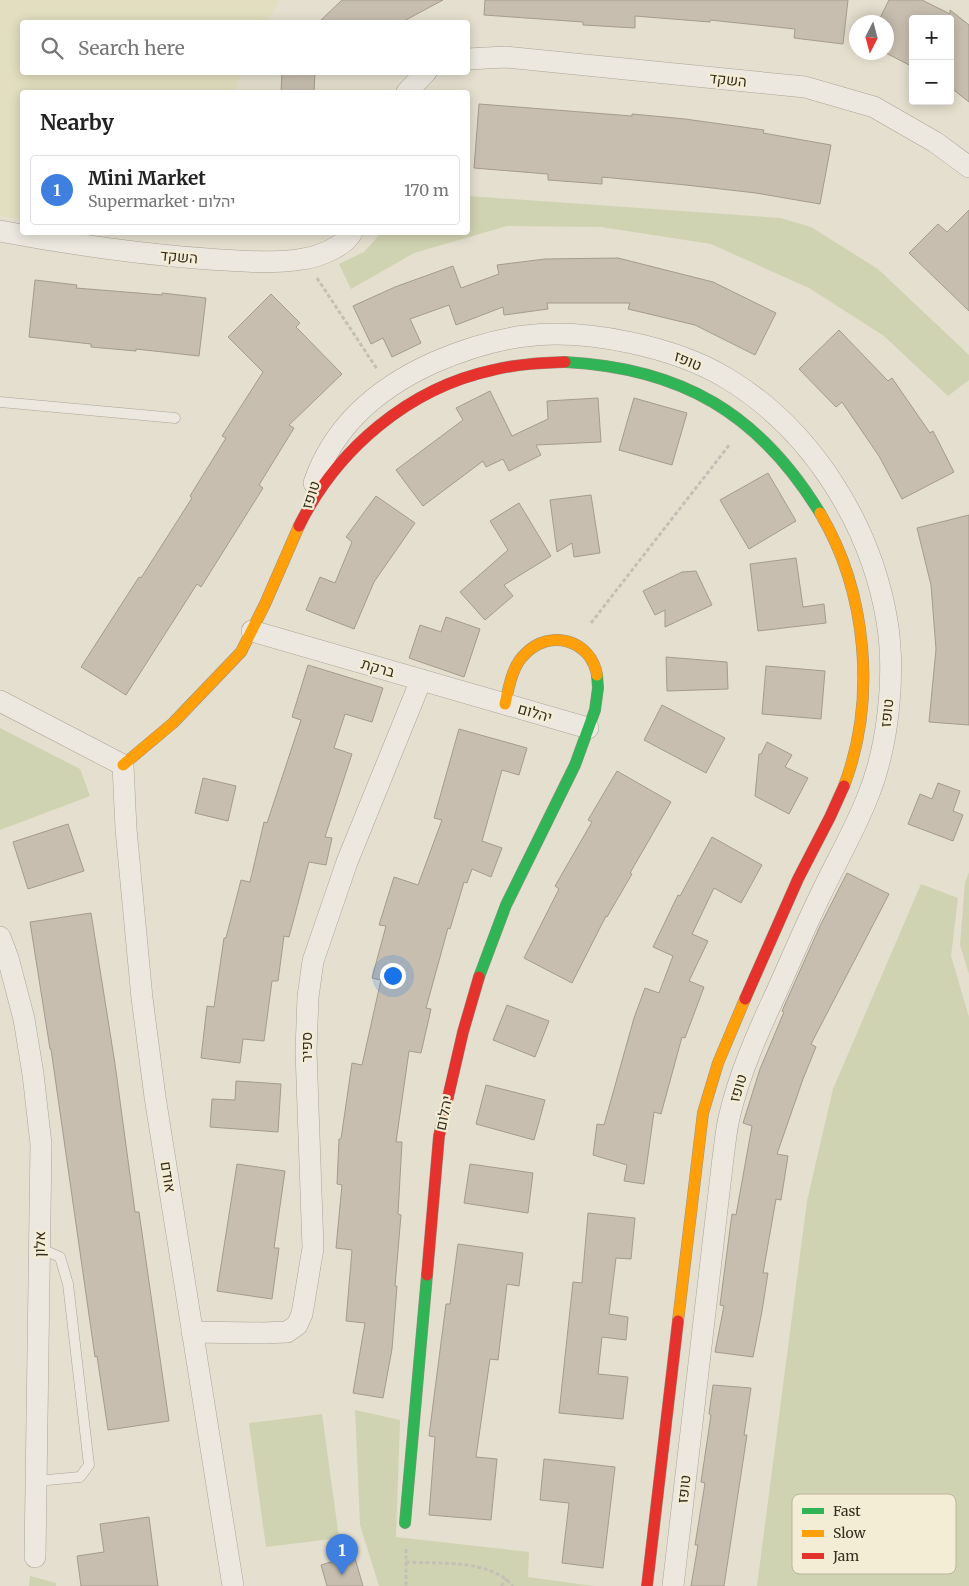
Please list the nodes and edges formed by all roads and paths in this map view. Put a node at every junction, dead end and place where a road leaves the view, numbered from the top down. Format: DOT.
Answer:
graph roads {
  1 [pos="470,59"];
  2 [pos="423,75"];
  3 [pos="409,90"];
  4 [pos="969,167"];
  5 [pos="0,231"];
  6 [pos="20,235"];
  7 [pos="21,235"];
  8 [pos="351,235"];
  9 [pos="304,259"];
  10 [pos="388,387"];
  11 [pos="0,402"];
  12 [pos="176,418"];
  13 [pos="746,424"];
  14 [pos="304,517"];
  15 [pos="252,631"];
  16 [pos="575,643"];
  17 [pos="422,680"];
  18 [pos="0,702"];
  19 [pos="505,704"];
  20 [pos="588,728"];
  21 [pos="123,765"];
  22 [pos="0,937"];
  23 [pos="40,1248"];
  24 [pos="192,1332"];
  25 [pos="36,1481"];
  26 [pos="405,1523"];
  27 [pos="35,1557"];
  28 [pos="406,1562"];
  29 [pos="507,1579"];
  30 [pos="233,1586"];
  31 [pos="406,1586"];
  32 [pos="500,1586"];
  33 [pos="513,1586"];
  34 [pos="647,1586"];
  35 [pos="673,1586"];
  1 -- 4 [label="street, השקד"];
  2 -- 3 [label="street"];
  5 -- 6 [label="street, השקד"];
  7 -- 9 [label="street, השקד"];
  8 -- 9 [label="street, השקד"];
  9 -- 10 [label="path"];
  10 -- 14 [label="street, טופז"];
  10 -- 35 [label="street, טופז"];
  11 -- 12 [label="lane"];
  13 -- 14 [label="street, טופז"];
  13 -- 16 [label="path"];
  13 -- 34 [label="street, טופז"];
  14 -- 15 [label="street, טופז"];
  15 -- 17 [label="street, ברקת"];
  15 -- 21 [label="street, טופז"];
  16 -- 19 [label="street, יהלום"];
  16 -- 20 [label="street, יהלום"];
  17 -- 19 [label="street, ברקת"];
  17 -- 24 [label="street, ספיר"];
  18 -- 21 [label="street"];
  19 -- 20 [label="street, יהלום"];
  20 -- 26 [label="street, יהלום"];
  21 -- 24 [label="street, אודם"];
  22 -- 23 [label="street, אלון"];
  23 -- 25 [label="street, אלון"];
  23 -- 25 [label="lane"];
  24 -- 30 [label="street, אודם"];
  25 -- 27 [label="street, אלון"];
  26 -- 28 [label="path"];
  28 -- 29 [label="path"];
  28 -- 31 [label="path"];
  29 -- 32 [label="path"];
  29 -- 33 [label="path"];
}
